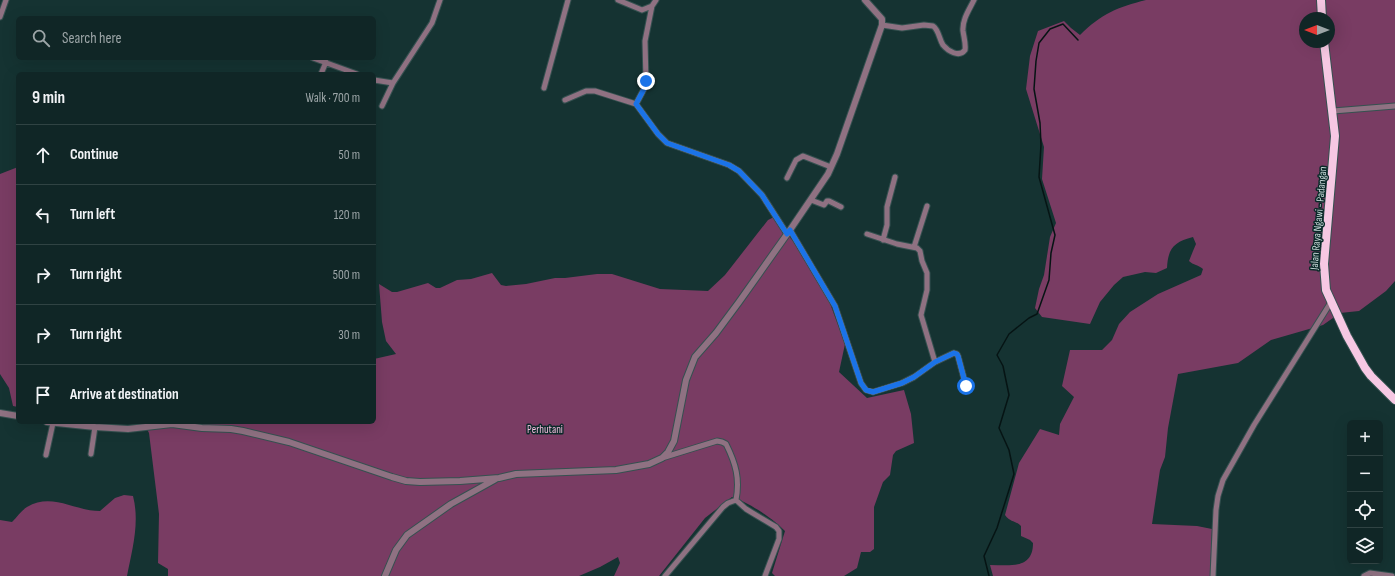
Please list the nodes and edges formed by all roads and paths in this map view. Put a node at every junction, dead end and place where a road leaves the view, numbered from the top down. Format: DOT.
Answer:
graph roads {
  1 [pos="6,0"];
  2 [pos="440,0"];
  3 [pos="568,0"];
  4 [pos="618,0"];
  5 [pos="656,0"];
  6 [pos="865,0"];
  7 [pos="974,0"];
  8 [pos="1321,0"];
  9 [pos="652,6"];
  10 [pos="1322,12"];
  11 [pos="0,18"];
  12 [pos="882,25"];
  13 [pos="1325,48"];
  14 [pos="320,60"];
  15 [pos="326,62"];
  16 [pos="322,72"];
  17 [pos="352,72"];
  18 [pos="376,80"];
  19 [pos="393,83"];
  20 [pos="544,88"];
  21 [pos="565,100"];
  22 [pos="636,104"];
  23 [pos="382,106"];
  24 [pos="1395,106"];
  25 [pos="1333,111"];
  26 [pos="831,167"];
  27 [pos="895,177"];
  28 [pos="787,178"];
  29 [pos="811,200"];
  30 [pos="927,206"];
  31 [pos="840,207"];
  32 [pos="789,232"];
  33 [pos="867,234"];
  34 [pos="883,240"];
  35 [pos="914,247"];
  36 [pos="1330,302"];
  37 [pos="935,362"];
  38 [pos="966,386"];
  39 [pos="1395,400"];
  40 [pos="0,413"];
  41 [pos="16,416"];
  42 [pos="50,424"];
  43 [pos="68,424"];
  44 [pos="155,424"];
  45 [pos="95,427"];
  46 [pos="91,454"];
  47 [pos="46,455"];
  48 [pos="662,458"];
  49 [pos="499,478"];
  50 [pos="736,500"];
  51 [pos="385,576"];
  52 [pos="665,576"];
  53 [pos="765,576"];
  54 [pos="1214,576"];
  55 [pos="1364,576"];
  56 [pos="1392,576"];
  1 -- 11 [label="street"];
  2 -- 19 [label="street"];
  3 -- 20 [label="street"];
  4 -- 9 [label="street"];
  5 -- 9 [label="street"];
  6 -- 12 [label="street"];
  7 -- 12 [label="street"];
  8 -- 10 [label="highway"];
  9 -- 22 [label="street"];
  12 -- 26 [label="street"];
  13 -- 25 [label="highway, Jalan Raya Ngawi - Padangan"];
  14 -- 15 [label="street"];
  15 -- 16 [label="street"];
  15 -- 17 [label="street"];
  18 -- 19 [label="street"];
  19 -- 23 [label="street"];
  21 -- 22 [label="street"];
  22 -- 32 [label="street"];
  24 -- 25 [label="street"];
  25 -- 36 [label="highway, Jalan Raya Ngawi - Padangan"];
  26 -- 28 [label="street"];
  26 -- 29 [label="street"];
  27 -- 34 [label="street"];
  29 -- 31 [label="street"];
  29 -- 32 [label="street"];
  30 -- 35 [label="street"];
  32 -- 37 [label="street"];
  32 -- 48 [label="street"];
  33 -- 34 [label="street"];
  34 -- 35 [label="street"];
  35 -- 37 [label="street"];
  36 -- 39 [label="highway, Jalan Raya Ngawi - Padangan"];
  36 -- 54 [label="street"];
  37 -- 38 [label="street"];
  40 -- 41 [label="street"];
  42 -- 47 [label="street"];
  43 -- 45 [label="street"];
  44 -- 45 [label="street"];
  44 -- 49 [label="street"];
  45 -- 46 [label="street"];
  48 -- 49 [label="street"];
  48 -- 50 [label="street"];
  49 -- 51 [label="street"];
  50 -- 52 [label="street"];
  50 -- 53 [label="street"];
  55 -- 56 [label="street"];
}
